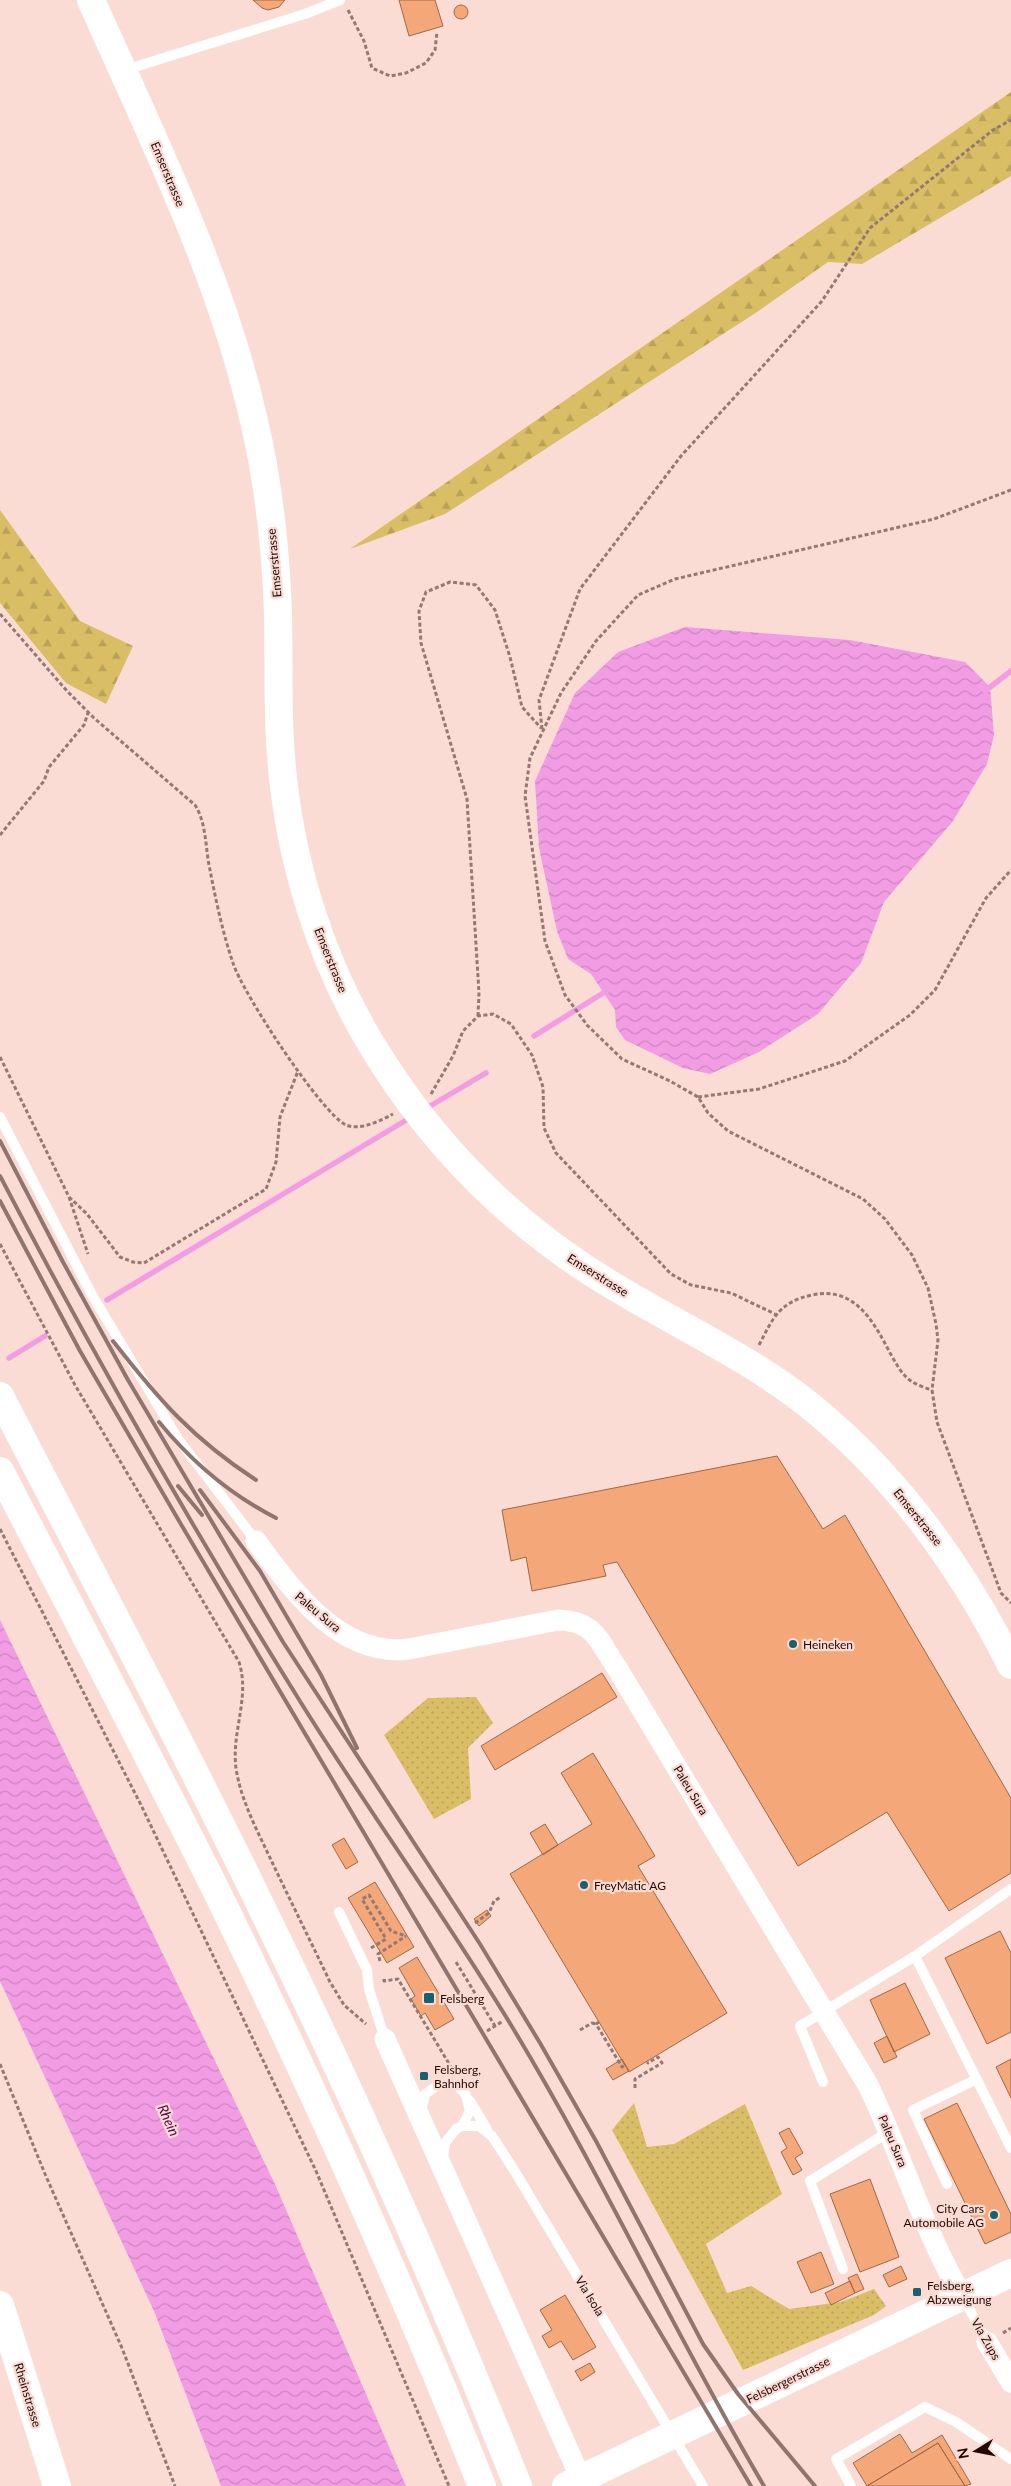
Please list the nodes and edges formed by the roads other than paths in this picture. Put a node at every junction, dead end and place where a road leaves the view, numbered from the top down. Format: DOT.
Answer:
graph roads {
  1 [pos="91,0"];
  2 [pos="338,1"];
  3 [pos="123,71"];
  4 [pos="0,1117"];
  5 [pos="0,1396"];
  6 [pos="0,1471"];
  7 [pos="256,1541"];
  8 [pos="1011,1665"];
  9 [pos="1011,1889"];
  10 [pos="339,1912"];
  11 [pos="915,1956"];
  12 [pos="824,2010"];
  13 [pos="385,2039"];
  14 [pos="977,2079"];
  15 [pos="823,2082"];
  16 [pos="466,2095"];
  17 [pos="423,2125"];
  18 [pos="462,2126"];
  19 [pos="890,2131"];
  20 [pos="492,2136"];
  21 [pos="1011,2148"];
  22 [pos="445,2175"];
  23 [pos="947,2184"];
  24 [pos="843,2269"];
  25 [pos="1011,2273"];
  26 [pos="962,2296"];
  27 [pos="0,2305"];
  28 [pos="988,2342"];
  29 [pos="1011,2382"];
  30 [pos="1011,2459"];
  31 [pos="573,2482"];
  32 [pos="57,2486"];
  33 [pos="482,2486"];
  34 [pos="518,2486"];
  35 [pos="703,2486"];
  36 [pos="852,2486"];
  1 -- 3 [label="main road, Emserstrasse"];
  2 -- 3 [label="lane"];
  3 -- 8 [label="main road, Emserstrasse"];
  4 -- 7 [label="lane"];
  5 -- 34 [label="main road"];
  6 -- 33 [label="main road"];
  7 -- 12 [label="street, Paleu Sura"];
  9 -- 11 [label="lane"];
  10 -- 13 [label="lane"];
  11 -- 12 [label="lane"];
  11 -- 14 [label="lane"];
  12 -- 15 [label="lane"];
  12 -- 19 [label="street, Paleu Sura"];
  13 -- 17 [label="street"];
  14 -- 21 [label="lane"];
  14 -- 23 [label="lane"];
  16 -- 17 [label="lane, Via Isola"];
  16 -- 18 [label="lane"];
  16 -- 20 [label="lane, Via Isola"];
  17 -- 22 [label="street"];
  18 -- 20 [label="lane"];
  18 -- 22 [label="lane"];
  19 -- 24 [label="lane"];
  19 -- 26 [label="street, Paleu Sura"];
  20 -- 35 [label="lane, Via Isola"];
  22 -- 31 [label="street"];
  25 -- 26 [label="main road, Felsbergerstrasse"];
  26 -- 28 [label="lane, Via Zups"];
  26 -- 31 [label="main road, Felsbergerstrasse"];
  27 -- 32 [label="main road, Rheinstrasse"];
  28 -- 29 [label="street, Via Zups"];
  30 -- 36 [label="lane"];
}
